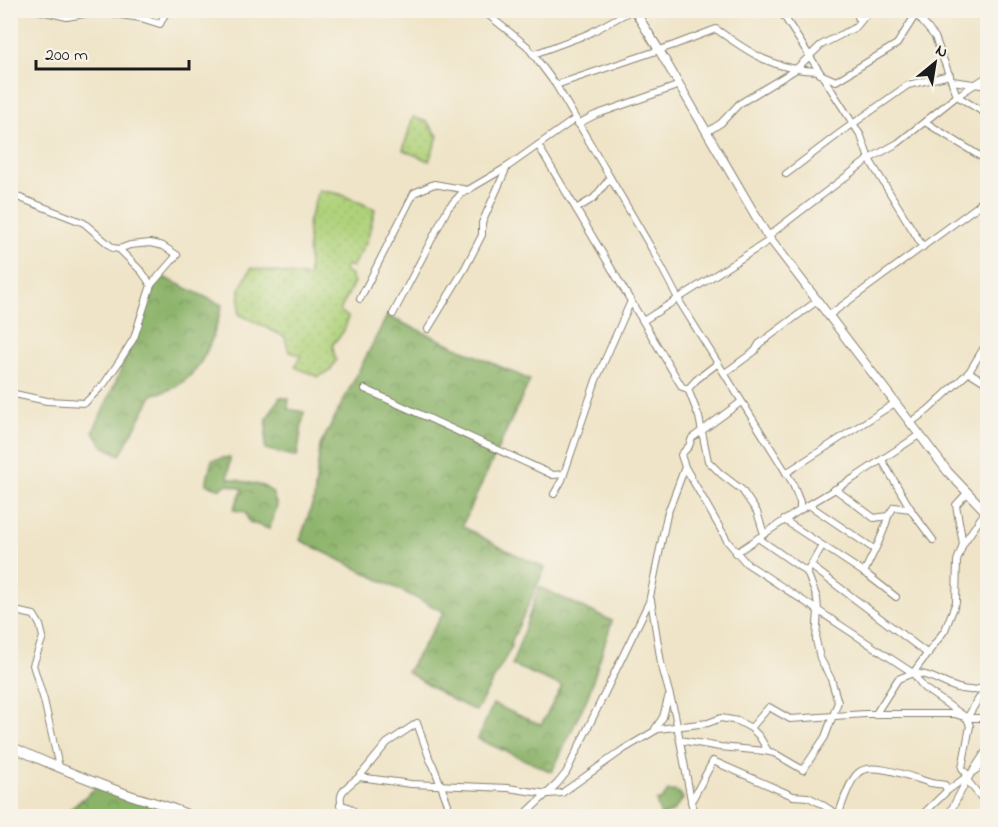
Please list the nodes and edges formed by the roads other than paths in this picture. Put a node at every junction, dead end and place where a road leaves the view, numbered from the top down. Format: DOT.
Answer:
graph roads {
  1 [pos="37,10"];
  2 [pos="167,10"];
  3 [pos="482,10"];
  4 [pos="650,10"];
  5 [pos="780,10"];
  6 [pos="857,10"];
  7 [pos="870,10"];
  8 [pos="634,12"];
  9 [pos="917,12"];
  10 [pos="859,22"];
  11 [pos="659,50"];
  12 [pos="534,54"];
  13 [pos="809,57"];
  14 [pos="795,70"];
  15 [pos="819,73"];
  16 [pos="987,76"];
  17 [pos="951,78"];
  18 [pos="836,81"];
  19 [pos="976,84"];
  20 [pos="680,85"];
  21 [pos="556,86"];
  22 [pos="987,86"];
  23 [pos="834,95"];
  24 [pos="957,96"];
  25 [pos="987,115"];
  26 [pos="577,122"];
  27 [pos="925,122"];
  28 [pos="853,123"];
  29 [pos="707,132"];
  30 [pos="538,145"];
  31 [pos="869,159"];
  32 [pos="987,161"];
  33 [pos="507,167"];
  34 [pos="786,174"];
  35 [pos="610,178"];
  36 [pos="468,190"];
  37 [pos="987,190"];
  38 [pos="10,194"];
  39 [pos="978,206"];
  40 [pos="576,209"];
  41 [pos="987,210"];
  42 [pos="769,238"];
  43 [pos="922,247"];
  44 [pos="119,249"];
  45 [pos="151,285"];
  46 [pos="360,299"];
  47 [pos="678,300"];
  48 [pos="631,301"];
  49 [pos="817,301"];
  50 [pos="393,314"];
  51 [pos="828,316"];
  52 [pos="643,321"];
  53 [pos="428,329"];
  54 [pos="987,341"];
  55 [pos="718,363"];
  56 [pos="969,372"];
  57 [pos="725,373"];
  58 [pos="987,384"];
  59 [pos="365,389"];
  60 [pos="688,389"];
  61 [pos="10,393"];
  62 [pos="741,402"];
  63 [pos="895,403"];
  64 [pos="910,423"];
  65 [pos="701,431"];
  66 [pos="920,435"];
  67 [pos="882,460"];
  68 [pos="685,467"];
  69 [pos="786,473"];
  70 [pos="564,474"];
  71 [pos="835,489"];
  72 [pos="967,493"];
  73 [pos="554,494"];
  74 [pos="809,505"];
  75 [pos="911,509"];
  76 [pos="800,510"];
  77 [pos="986,513"];
  78 [pos="888,516"];
  79 [pos="784,520"];
  80 [pos="761,536"];
  81 [pos="933,540"];
  82 [pos="963,544"];
  83 [pos="822,546"];
  84 [pos="874,549"];
  85 [pos="736,553"];
  86 [pos="809,569"];
  87 [pos="864,573"];
  88 [pos="651,597"];
  89 [pos="896,597"];
  90 [pos="10,610"];
  91 [pos="818,610"];
  92 [pos="928,654"];
  93 [pos="913,673"];
  94 [pos="986,685"];
  95 [pos="669,696"];
  96 [pos="875,715"];
  97 [pos="832,717"];
  98 [pos="967,718"];
  99 [pos="987,718"];
  100 [pos="677,725"];
  101 [pos="751,728"];
  102 [pos="652,731"];
  103 [pos="680,740"];
  104 [pos="10,746"];
  105 [pos="720,747"];
  106 [pos="987,748"];
  107 [pos="768,752"];
  108 [pos="713,760"];
  109 [pos="987,761"];
  110 [pos="59,767"];
  111 [pos="969,776"];
  112 [pos="359,777"];
  113 [pos="441,785"];
  114 [pos="947,791"];
  115 [pos="548,794"];
  116 [pos="692,802"];
  117 [pos="340,806"];
  118 [pos="987,806"];
  119 [pos="533,809"];
  120 [pos="448,815"];
  121 [pos="192,816"];
  122 [pos="347,816"];
  123 [pos="361,816"];
  124 [pos="523,816"];
  125 [pos="536,816"];
  126 [pos="694,816"];
  127 [pos="838,816"];
  128 [pos="921,816"];
  129 [pos="948,816"];
  1 -- 2 [label="street"];
  3 -- 12 [label="street"];
  4 -- 8 [label="street"];
  5 -- 13 [label="street"];
  6 -- 10 [label="street"];
  7 -- 10 [label="street"];
  8 -- 11 [label="street"];
  8 -- 12 [label="street"];
  9 -- 17 [label="street"];
  9 -- 18 [label="street"];
  10 -- 13 [label="street"];
  11 -- 14 [label="street"];
  11 -- 20 [label="street"];
  11 -- 21 [label="street"];
  12 -- 21 [label="street"];
  13 -- 14 [label="street"];
  13 -- 15 [label="street"];
  14 -- 15 [label="street"];
  14 -- 29 [label="street"];
  15 -- 18 [label="street"];
  15 -- 23 [label="street"];
  16 -- 19 [label="street"];
  17 -- 19 [label="street"];
  17 -- 24 [label="street"];
  17 -- 28 [label="street"];
  18 -- 23 [label="street"];
  19 -- 22 [label="street"];
  19 -- 24 [label="street"];
  20 -- 26 [label="street"];
  20 -- 29 [label="street"];
  21 -- 26 [label="street"];
  23 -- 28 [label="street"];
  24 -- 25 [label="street"];
  24 -- 27 [label="street"];
  26 -- 30 [label="street"];
  26 -- 35 [label="street"];
  27 -- 31 [label="street"];
  27 -- 32 [label="street"];
  28 -- 31 [label="street"];
  28 -- 34 [label="street"];
  29 -- 42 [label="street"];
  30 -- 33 [label="street"];
  30 -- 40 [label="street"];
  31 -- 42 [label="street"];
  31 -- 43 [label="street"];
  33 -- 36 [label="street"];
  33 -- 53 [label="street"];
  35 -- 40 [label="street"];
  35 -- 47 [label="street"];
  36 -- 46 [label="street"];
  36 -- 50 [label="street"];
  37 -- 39 [label="street"];
  38 -- 44 [label="street"];
  39 -- 41 [label="street"];
  39 -- 43 [label="street"];
  40 -- 48 [label="street"];
  42 -- 47 [label="street"];
  42 -- 49 [label="street"];
  43 -- 51 [label="street"];
  44 -- 45 [label="street"];
  44 -- 45 [label="street"];
  45 -- 61 [label="street"];
  47 -- 52 [label="street"];
  47 -- 55 [label="street"];
  48 -- 52 [label="street"];
  48 -- 70 [label="street"];
  49 -- 51 [label="street"];
  49 -- 57 [label="street"];
  51 -- 63 [label="street"];
  52 -- 60 [label="street"];
  54 -- 56 [label="street"];
  55 -- 57 [label="street"];
  55 -- 60 [label="street"];
  56 -- 58 [label="street"];
  56 -- 64 [label="street"];
  57 -- 62 [label="street"];
  59 -- 70 [label="street"];
  60 -- 65 [label="street"];
  62 -- 65 [label="street"];
  62 -- 69 [label="street"];
  63 -- 64 [label="street"];
  63 -- 69 [label="street"];
  64 -- 66 [label="street"];
  65 -- 68 [label="street"];
  65 -- 80 [label="street"];
  66 -- 67 [label="street"];
  66 -- 72 [label="street"];
  67 -- 71 [label="street"];
  67 -- 75 [label="street"];
  68 -- 85 [label="street"];
  68 -- 88 [label="street"];
  69 -- 76 [label="street"];
  70 -- 73 [label="street"];
  71 -- 74 [label="street"];
  71 -- 78 [label="street"];
  72 -- 77 [label="street"];
  72 -- 82 [label="street"];
  74 -- 76 [label="street"];
  74 -- 84 [label="street"];
  75 -- 78 [label="street"];
  75 -- 81 [label="street"];
  76 -- 79 [label="street"];
  77 -- 82 [label="street"];
  78 -- 84 [label="street"];
  79 -- 80 [label="street"];
  79 -- 83 [label="street"];
  80 -- 85 [label="street"];
  80 -- 86 [label="street"];
  82 -- 92 [label="street"];
  83 -- 86 [label="street"];
  83 -- 87 [label="street"];
  84 -- 87 [label="street"];
  85 -- 91 [label="street"];
  86 -- 91 [label="street"];
  86 -- 92 [label="street"];
  87 -- 89 [label="street"];
  88 -- 95 [label="street"];
  88 -- 115 [label="street"];
  90 -- 110 [label="street"];
  91 -- 93 [label="street"];
  91 -- 97 [label="street"];
  92 -- 93 [label="street"];
  93 -- 94 [label="street"];
  93 -- 96 [label="street"];
  93 -- 98 [label="street"];
  94 -- 98 [label="street"];
  95 -- 100 [label="street"];
  95 -- 102 [label="street"];
  96 -- 97 [label="street"];
  96 -- 98 [label="street"];
  97 -- 101 [label="street"];
  97 -- 107 [label="street"];
  98 -- 99 [label="street"];
  98 -- 111 [label="street"];
  100 -- 101 [label="street"];
  100 -- 102 [label="street"];
  100 -- 103 [label="street"];
  101 -- 107 [label="street"];
  102 -- 115 [label="street"];
  103 -- 105 [label="street"];
  103 -- 116 [label="street"];
  104 -- 110 [label="street"];
  105 -- 107 [label="street"];
  105 -- 108 [label="street"];
  106 -- 111 [label="street"];
  108 -- 116 [label="street"];
  108 -- 127 [label="street"];
  109 -- 111 [label="street"];
  110 -- 121 [label="street"];
  111 -- 114 [label="street"];
  111 -- 118 [label="street"];
  111 -- 129 [label="street"];
  112 -- 113 [label="street"];
  112 -- 113 [label="street"];
  112 -- 117 [label="street"];
  113 -- 115 [label="street"];
  113 -- 120 [label="street"];
  114 -- 127 [label="street"];
  114 -- 128 [label="street"];
  115 -- 119 [label="street"];
  116 -- 126 [label="street"];
  117 -- 122 [label="street"];
  117 -- 123 [label="street"];
  119 -- 124 [label="street"];
  119 -- 125 [label="street"];
}
